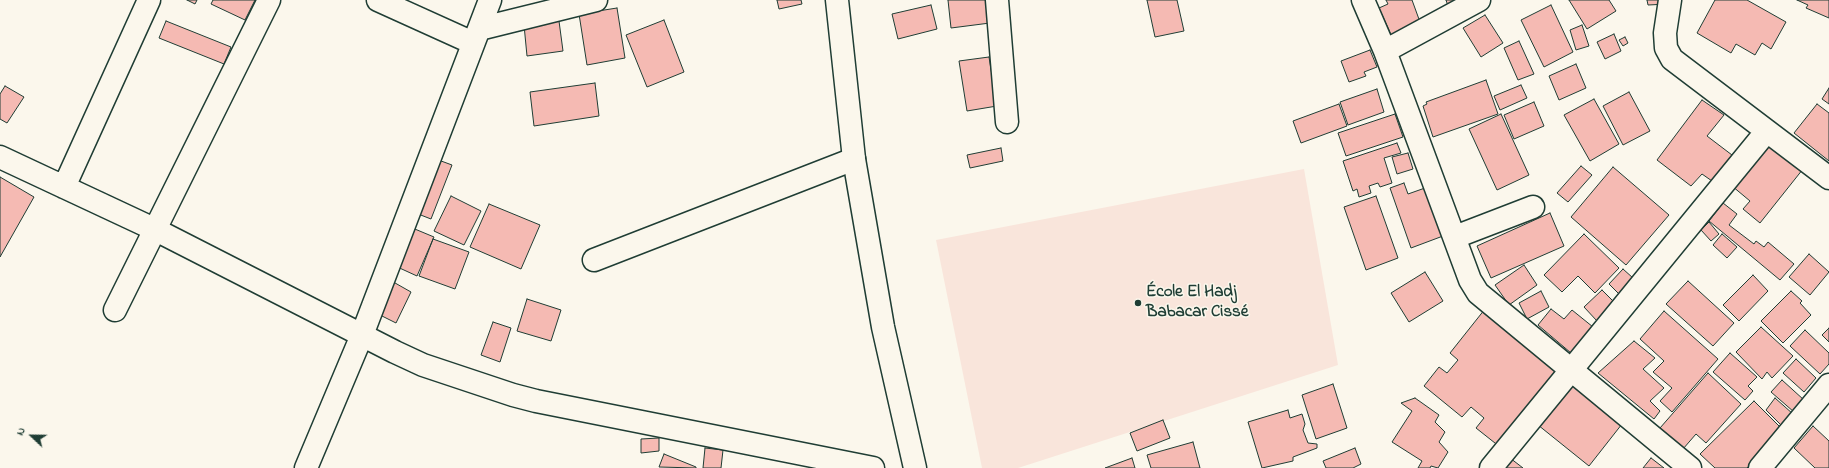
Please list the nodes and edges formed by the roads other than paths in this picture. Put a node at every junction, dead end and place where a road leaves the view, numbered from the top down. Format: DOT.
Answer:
graph roads {
  1 [pos="149,0"];
  2 [pos="269,0"];
  3 [pos="378,0"];
  4 [pos="490,0"];
  5 [pos="596,0"];
  6 [pos="837,0"];
  7 [pos="997,0"];
  8 [pos="1363,0"];
  9 [pos="1479,0"];
  10 [pos="1670,0"];
  11 [pos="476,36"];
  12 [pos="1385,51"];
  13 [pos="1007,122"];
  14 [pos="1766,132"];
  15 [pos="0,157"];
  16 [pos="854,159"];
  17 [pos="1829,178"];
  18 [pos="64,187"];
  19 [pos="1533,207"];
  20 [pos="156,230"];
  21 [pos="1455,237"];
  22 [pos="594,260"];
  23 [pos="115,310"];
  24 [pos="362,335"];
  25 [pos="1571,371"];
  26 [pos="1829,385"];
  27 [pos="306,468"];
  28 [pos="873,468"];
  29 [pos="915,468"];
  30 [pos="1491,468"];
  31 [pos="1690,468"];
  32 [pos="1760,468"];
  1 -- 18 [label="street"];
  2 -- 20 [label="street"];
  3 -- 11 [label="street"];
  4 -- 11 [label="street"];
  5 -- 11 [label="street"];
  6 -- 16 [label="street"];
  7 -- 13 [label="street"];
  8 -- 12 [label="street"];
  9 -- 12 [label="street"];
  10 -- 14 [label="street"];
  11 -- 24 [label="street"];
  12 -- 21 [label="street"];
  14 -- 17 [label="street"];
  14 -- 25 [label="street"];
  15 -- 18 [label="street"];
  16 -- 22 [label="street"];
  16 -- 29 [label="street"];
  18 -- 20 [label="street"];
  19 -- 21 [label="street"];
  20 -- 23 [label="street"];
  20 -- 24 [label="street"];
  21 -- 25 [label="street"];
  24 -- 27 [label="street"];
  24 -- 28 [label="street"];
  25 -- 30 [label="street"];
  25 -- 31 [label="street"];
  26 -- 32 [label="street"];
}
